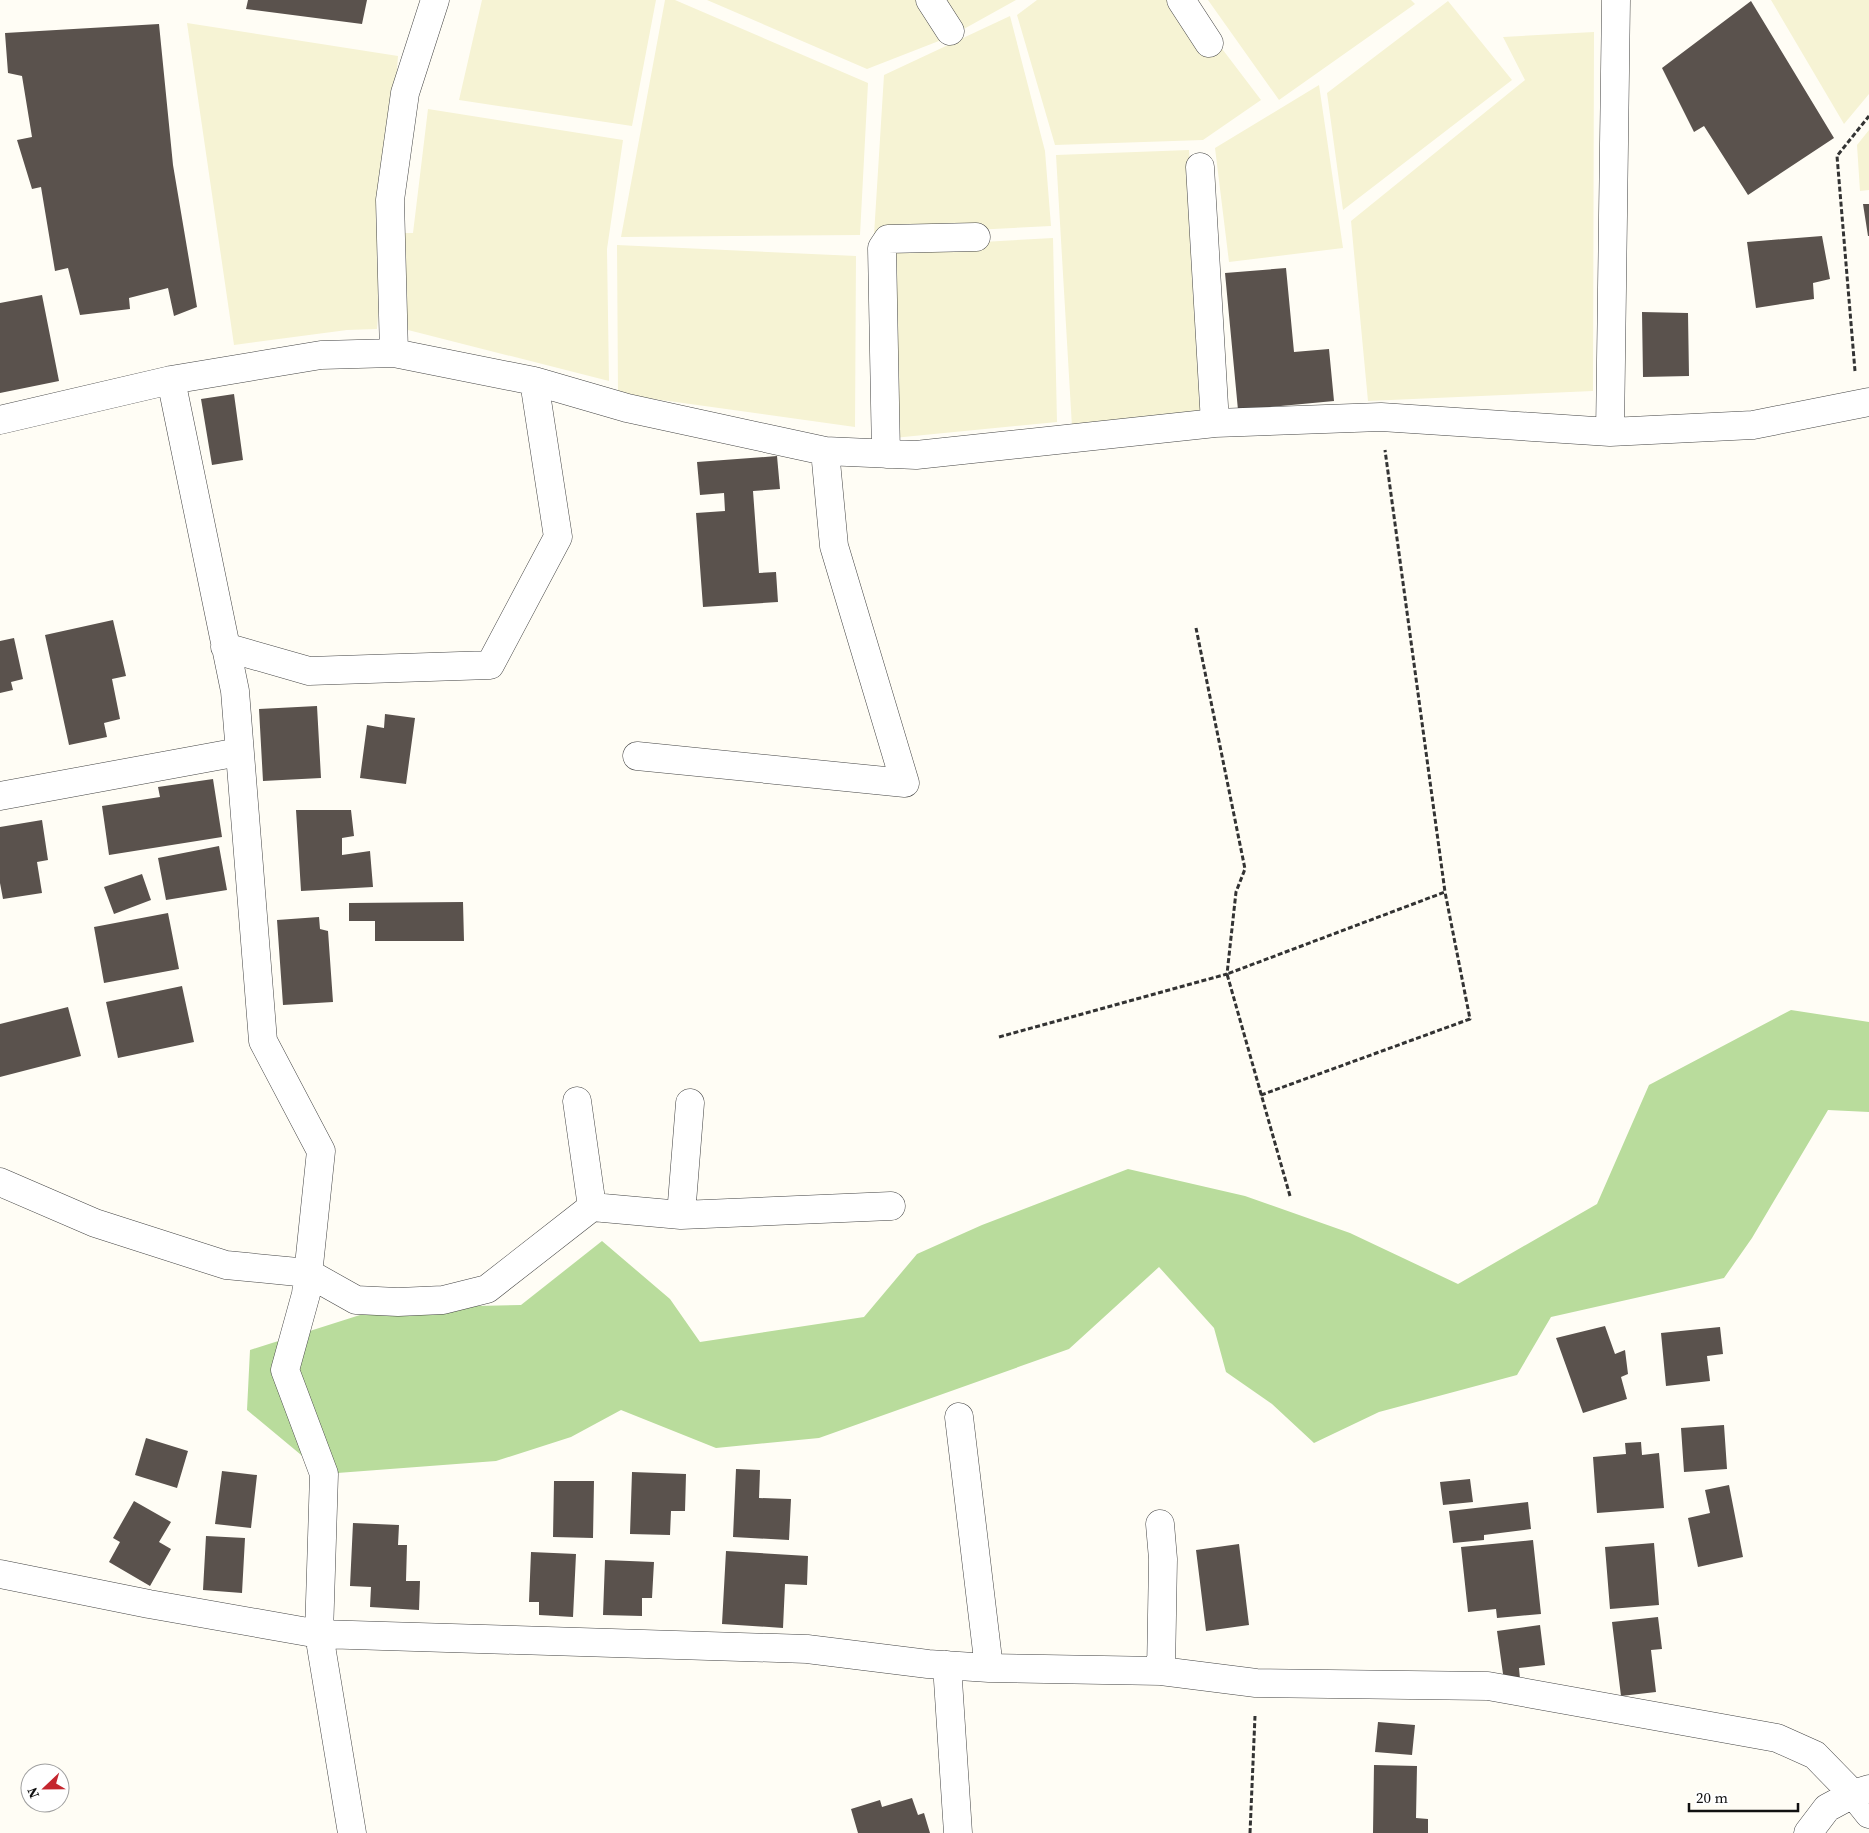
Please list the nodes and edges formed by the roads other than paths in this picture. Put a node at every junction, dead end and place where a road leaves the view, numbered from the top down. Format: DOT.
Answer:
graph roads {
  1 [pos="435,0"];
  2 [pos="930,0"];
  3 [pos="1181,0"];
  4 [pos="1616,0"];
  5 [pos="950,31"];
  6 [pos="1210,43"];
  7 [pos="1200,167"];
  8 [pos="976,237"];
  9 [pos="394,353"];
  10 [pos="171,380"];
  11 [pos="534,381"];
  12 [pos="1863,403"];
  13 [pos="0,420"];
  14 [pos="1215,423"];
  15 [pos="1610,432"];
  16 [pos="825,451"];
  17 [pos="886,454"];
  18 [pos="225,647"];
  19 [pos="240,752"];
  20 [pos="637,756"];
  21 [pos="0,796"];
  22 [pos="578,1101"];
  23 [pos="690,1104"];
  24 [pos="0,1182"];
  25 [pos="891,1206"];
  26 [pos="592,1207"];
  27 [pos="681,1215"];
  28 [pos="308,1273"];
  29 [pos="959,1417"];
  30 [pos="1160,1524"];
  31 [pos="0,1574"];
  32 [pos="319,1634"];
  33 [pos="947,1665"];
  34 [pos="989,1668"];
  35 [pos="1161,1671"];
  36 [pos="1864,1799"];
  37 [pos="352,1833"];
  38 [pos="958,1833"];
  39 [pos="1808,1833"];
  1 -- 9 [label="street"];
  2 -- 5 [label="street"];
  3 -- 6 [label="street"];
  4 -- 15 [label="street"];
  7 -- 14 [label="street"];
  8 -- 17 [label="street"];
  9 -- 10 [label="street"];
  9 -- 11 [label="street"];
  10 -- 13 [label="street"];
  10 -- 18 [label="street"];
  11 -- 16 [label="street"];
  11 -- 18 [label="street"];
  12 -- 15 [label="street"];
  14 -- 15 [label="street"];
  14 -- 17 [label="street"];
  16 -- 17 [label="street"];
  16 -- 20 [label="street"];
  18 -- 19 [label="street"];
  19 -- 21 [label="street"];
  19 -- 28 [label="street"];
  22 -- 26 [label="street"];
  23 -- 27 [label="street"];
  24 -- 28 [label="street"];
  25 -- 27 [label="street"];
  26 -- 27 [label="street"];
  26 -- 28 [label="street"];
  28 -- 32 [label="street"];
  29 -- 34 [label="street"];
  30 -- 35 [label="street"];
  31 -- 32 [label="street"];
  32 -- 33 [label="street"];
  32 -- 37 [label="street"];
  33 -- 34 [label="street"];
  33 -- 38 [label="street"];
  34 -- 35 [label="street"];
  35 -- 36 [label="street"];
  36 -- 39 [label="street"];
}
